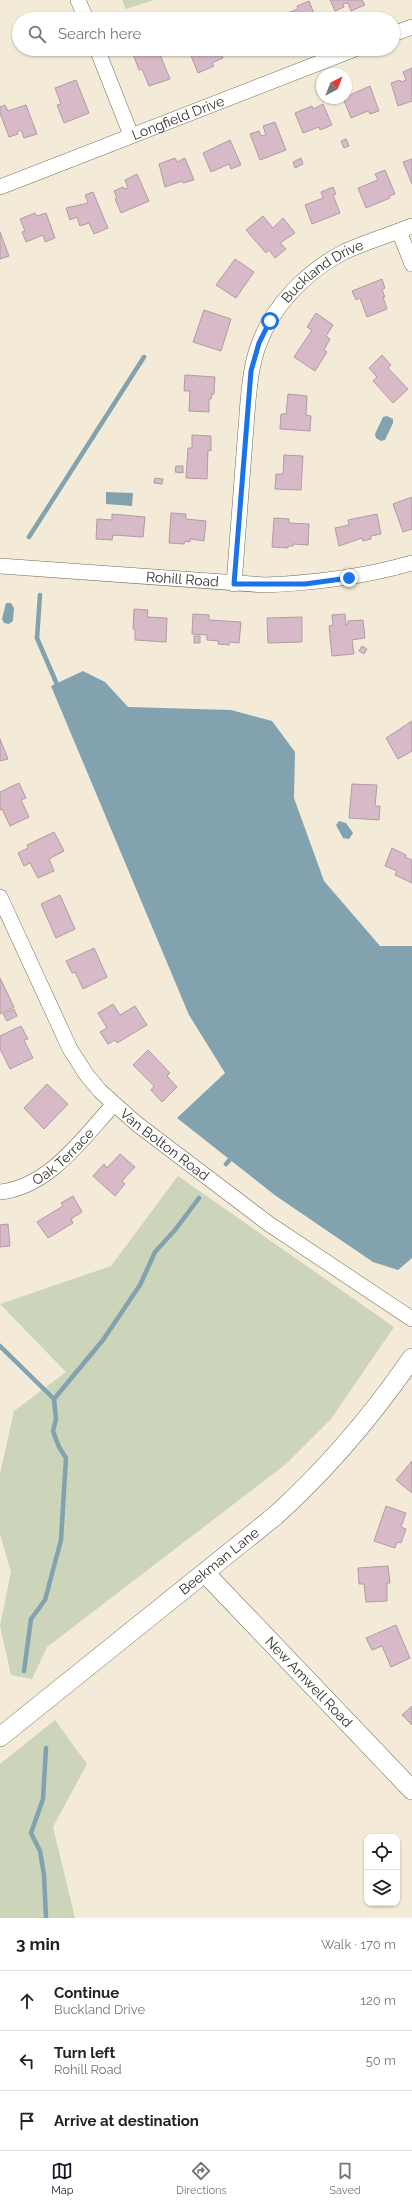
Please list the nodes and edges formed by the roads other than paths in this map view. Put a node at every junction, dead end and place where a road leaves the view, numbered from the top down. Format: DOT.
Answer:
graph roads {
  1 [pos="78,0"];
  2 [pos="83,12"];
  3 [pos="412,27"];
  4 [pos="400,31"];
  5 [pos="101,56"];
  6 [pos="337,56"];
  7 [pos="132,135"];
  8 [pos="0,187"];
  9 [pos="406,229"];
  10 [pos="412,264"];
  11 [pos="412,563"];
  12 [pos="0,566"];
  13 [pos="234,584"];
  14 [pos="0,897"];
  15 [pos="114,1104"];
  16 [pos="0,1192"];
  17 [pos="412,1319"];
  18 [pos="412,1358"];
  19 [pos="206,1574"];
  20 [pos="0,1737"];
  21 [pos="412,1790"];
  1 -- 2 [label="street"];
  3 -- 4 [label="street"];
  5 -- 7 [label="street"];
  6 -- 7 [label="street, Longfield Drive"];
  7 -- 8 [label="street, Longfield Drive"];
  9 -- 10 [label="street"];
  9 -- 13 [label="street, Buckland Drive"];
  11 -- 13 [label="street, Rohill Road"];
  12 -- 13 [label="street, Rohill Road"];
  14 -- 15 [label="street, Van Bolton Road"];
  15 -- 16 [label="street, Oak Terrace"];
  15 -- 17 [label="street, Van Bolton Road"];
  18 -- 19 [label="street, Beekman Lane"];
  19 -- 20 [label="street, Beekman Lane"];
  19 -- 21 [label="street, New Amwell Road"];
}
